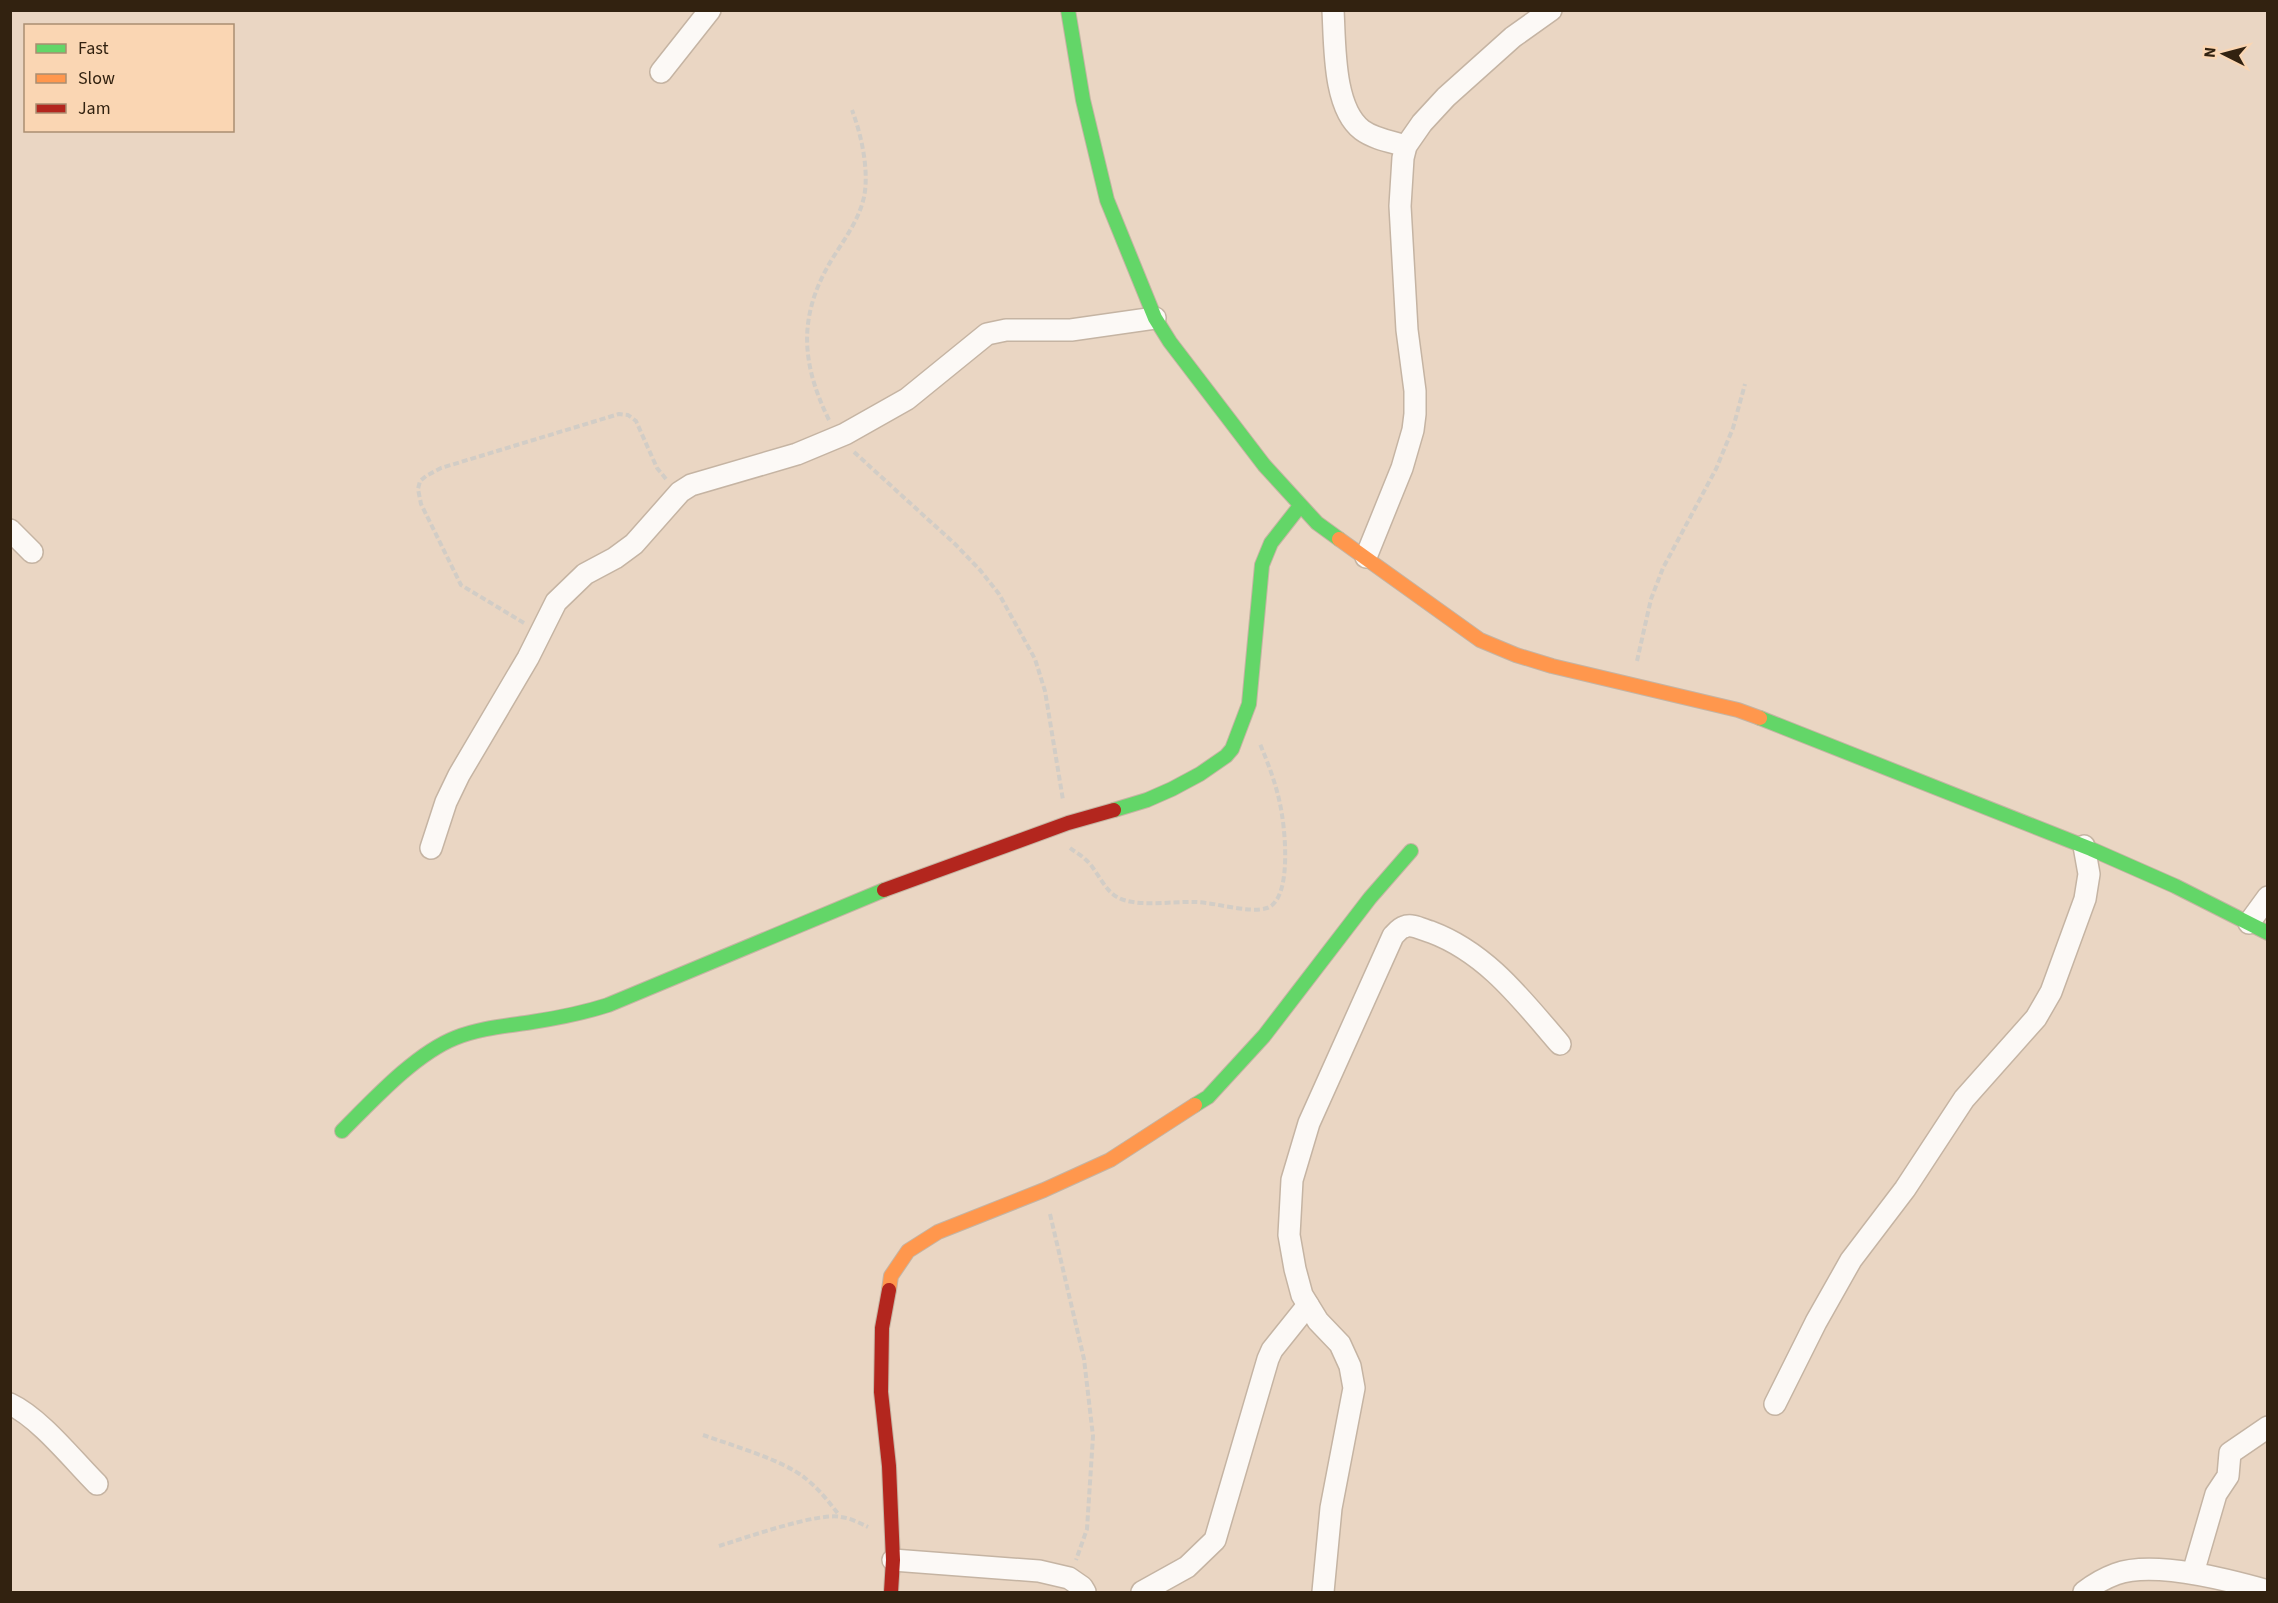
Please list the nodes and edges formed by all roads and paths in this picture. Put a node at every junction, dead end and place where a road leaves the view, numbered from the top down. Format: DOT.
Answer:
graph roads {
  1 [pos="710,10"];
  2 [pos="1068,10"];
  3 [pos="1333,10"];
  4 [pos="1551,10"];
  5 [pos="661,72"];
  6 [pos="852,110"];
  7 [pos="1406,146"];
  8 [pos="1155,318"];
  9 [pos="1745,384"];
  10 [pos="839,437"];
  11 [pos="680,492"];
  12 [pos="1300,506"];
  13 [pos="10,530"];
  14 [pos="32,552"];
  15 [pos="1366,556"];
  16 [pos="540,634"];
  17 [pos="1633,685"];
  18 [pos="1247,711"];
  19 [pos="1068,823"];
  20 [pos="1036,835"];
  21 [pos="2084,846"];
  22 [pos="431,848"];
  23 [pos="1411,851"];
  24 [pos="2268,897"];
  25 [pos="2248,923"];
  26 [pos="2268,933"];
  27 [pos="1560,1044"];
  28 [pos="342,1131"];
  29 [pos="1044,1190"];
  30 [pos="1308,1305"];
  31 [pos="10,1404"];
  32 [pos="1775,1404"];
  33 [pos="2268,1427"];
  34 [pos="703,1435"];
  35 [pos="97,1484"];
  36 [pos="840,1516"];
  37 [pos="718,1546"];
  38 [pos="892,1550"];
  39 [pos="2193,1573"];
  40 [pos="1069,1578"];
  41 [pos="2268,1591"];
  42 [pos="891,1593"];
  43 [pos="1085,1593"];
  44 [pos="1142,1593"];
  45 [pos="1323,1593"];
  46 [pos="2084,1593"];
  1 -- 5 [label="street"];
  2 -- 8 [label="street"];
  3 -- 7 [label="street"];
  4 -- 7 [label="street"];
  6 -- 10 [label="path"];
  7 -- 15 [label="street"];
  8 -- 10 [label="street"];
  8 -- 12 [label="street"];
  9 -- 17 [label="path"];
  10 -- 11 [label="street"];
  10 -- 19 [label="path"];
  11 -- 16 [label="street"];
  11 -- 16 [label="path"];
  12 -- 15 [label="street"];
  12 -- 18 [label="street"];
  13 -- 14 [label="street"];
  15 -- 17 [label="street"];
  16 -- 22 [label="street"];
  17 -- 21 [label="street"];
  18 -- 19 [label="street"];
  18 -- 20 [label="path"];
  19 -- 20 [label="street"];
  20 -- 28 [label="street"];
  21 -- 25 [label="street"];
  21 -- 32 [label="street"];
  23 -- 29 [label="street"];
  24 -- 25 [label="street"];
  25 -- 26 [label="street"];
  27 -- 30 [label="street"];
  29 -- 38 [label="street"];
  29 -- 40 [label="path"];
  30 -- 44 [label="street"];
  30 -- 45 [label="street"];
  31 -- 35 [label="street"];
  33 -- 39 [label="street"];
  34 -- 36 [label="path"];
  36 -- 37 [label="path"];
  36 -- 38 [label="path"];
  38 -- 40 [label="street"];
  38 -- 42 [label="street"];
  39 -- 41 [label="street"];
  39 -- 46 [label="street"];
  40 -- 43 [label="street"];
}
